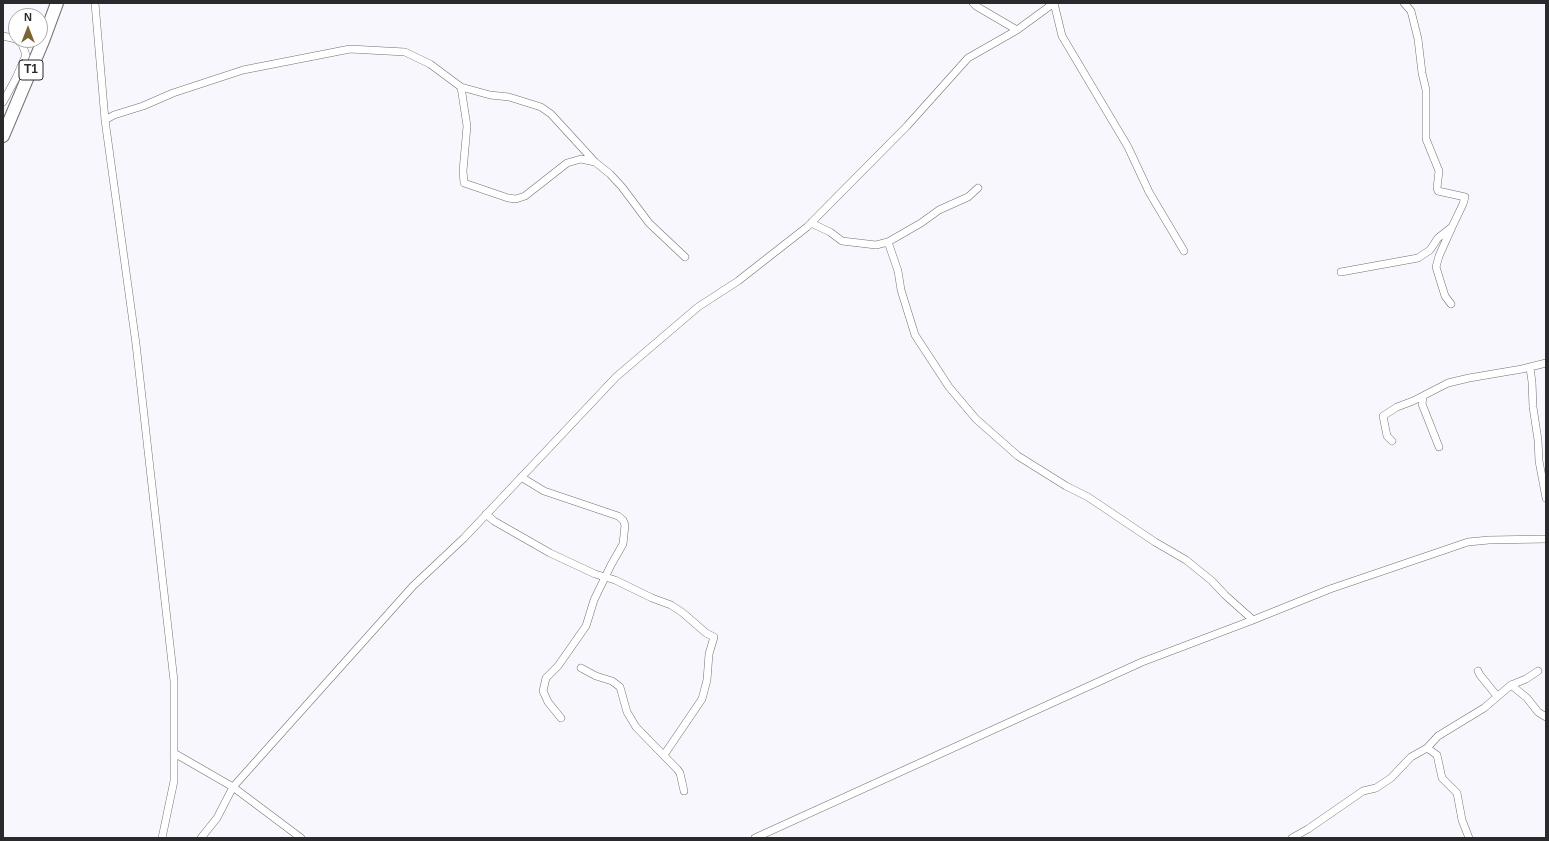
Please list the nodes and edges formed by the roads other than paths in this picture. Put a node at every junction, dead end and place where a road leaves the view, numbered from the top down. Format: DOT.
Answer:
graph roads {
  1 [pos="57,3"];
  2 [pos="95,3"];
  3 [pos="973,3"];
  4 [pos="1054,3"];
  5 [pos="1404,3"];
  6 [pos="1017,30"];
  7 [pos="23,48"];
  8 [pos="461,87"];
  9 [pos="3,102"];
  10 [pos="105,120"];
  11 [pos="3,136"];
  12 [pos="595,162"];
  13 [pos="978,188"];
  14 [pos="811,223"];
  15 [pos="1452,227"];
  16 [pos="888,242"];
  17 [pos="1184,251"];
  18 [pos="684,257"];
  19 [pos="1340,272"];
  20 [pos="1451,304"];
  21 [pos="1546,363"];
  22 [pos="1530,368"];
  23 [pos="1423,397"];
  24 [pos="1392,441"];
  25 [pos="1439,448"];
  26 [pos="521,477"];
  27 [pos="1546,498"];
  28 [pos="486,514"];
  29 [pos="1546,540"];
  30 [pos="605,577"];
  31 [pos="1253,620"];
  32 [pos="580,668"];
  33 [pos="1478,671"];
  34 [pos="1538,671"];
  35 [pos="1511,686"];
  36 [pos="1497,696"];
  37 [pos="1546,717"];
  38 [pos="561,718"];
  39 [pos="1427,748"];
  40 [pos="174,753"];
  41 [pos="664,755"];
  42 [pos="233,787"];
  43 [pos="684,791"];
  44 [pos="162,838"];
  45 [pos="201,838"];
  46 [pos="301,838"];
  47 [pos="755,838"];
  48 [pos="1292,838"];
  49 [pos="1469,838"];
  1 -- 11 [label="highway, T1"];
  2 -- 10 [label="street"];
  3 -- 6 [label="street"];
  4 -- 6 [label="street"];
  4 -- 17 [label="street"];
  5 -- 15 [label="street"];
  6 -- 14 [label="street"];
  7 -- 9 [label="street"];
  8 -- 10 [label="street"];
  8 -- 12 [label="street"];
  8 -- 12 [label="street"];
  10 -- 40 [label="street"];
  12 -- 18 [label="street"];
  13 -- 16 [label="street"];
  14 -- 16 [label="street"];
  14 -- 26 [label="street"];
  15 -- 19 [label="street"];
  15 -- 20 [label="street"];
  16 -- 31 [label="street"];
  21 -- 22 [label="street"];
  22 -- 23 [label="street"];
  22 -- 27 [label="street"];
  23 -- 24 [label="street"];
  23 -- 25 [label="street"];
  26 -- 28 [label="street"];
  26 -- 30 [label="street"];
  28 -- 30 [label="street"];
  28 -- 42 [label="street"];
  29 -- 31 [label="street"];
  30 -- 38 [label="street"];
  30 -- 41 [label="street"];
  31 -- 47 [label="street"];
  32 -- 41 [label="street"];
  33 -- 36 [label="street"];
  34 -- 35 [label="street"];
  35 -- 36 [label="street"];
  35 -- 37 [label="street"];
  36 -- 39 [label="street"];
  39 -- 48 [label="street"];
  39 -- 49 [label="street"];
  40 -- 42 [label="street"];
  40 -- 44 [label="street"];
  41 -- 43 [label="street"];
  42 -- 45 [label="street"];
  42 -- 46 [label="street"];
}
